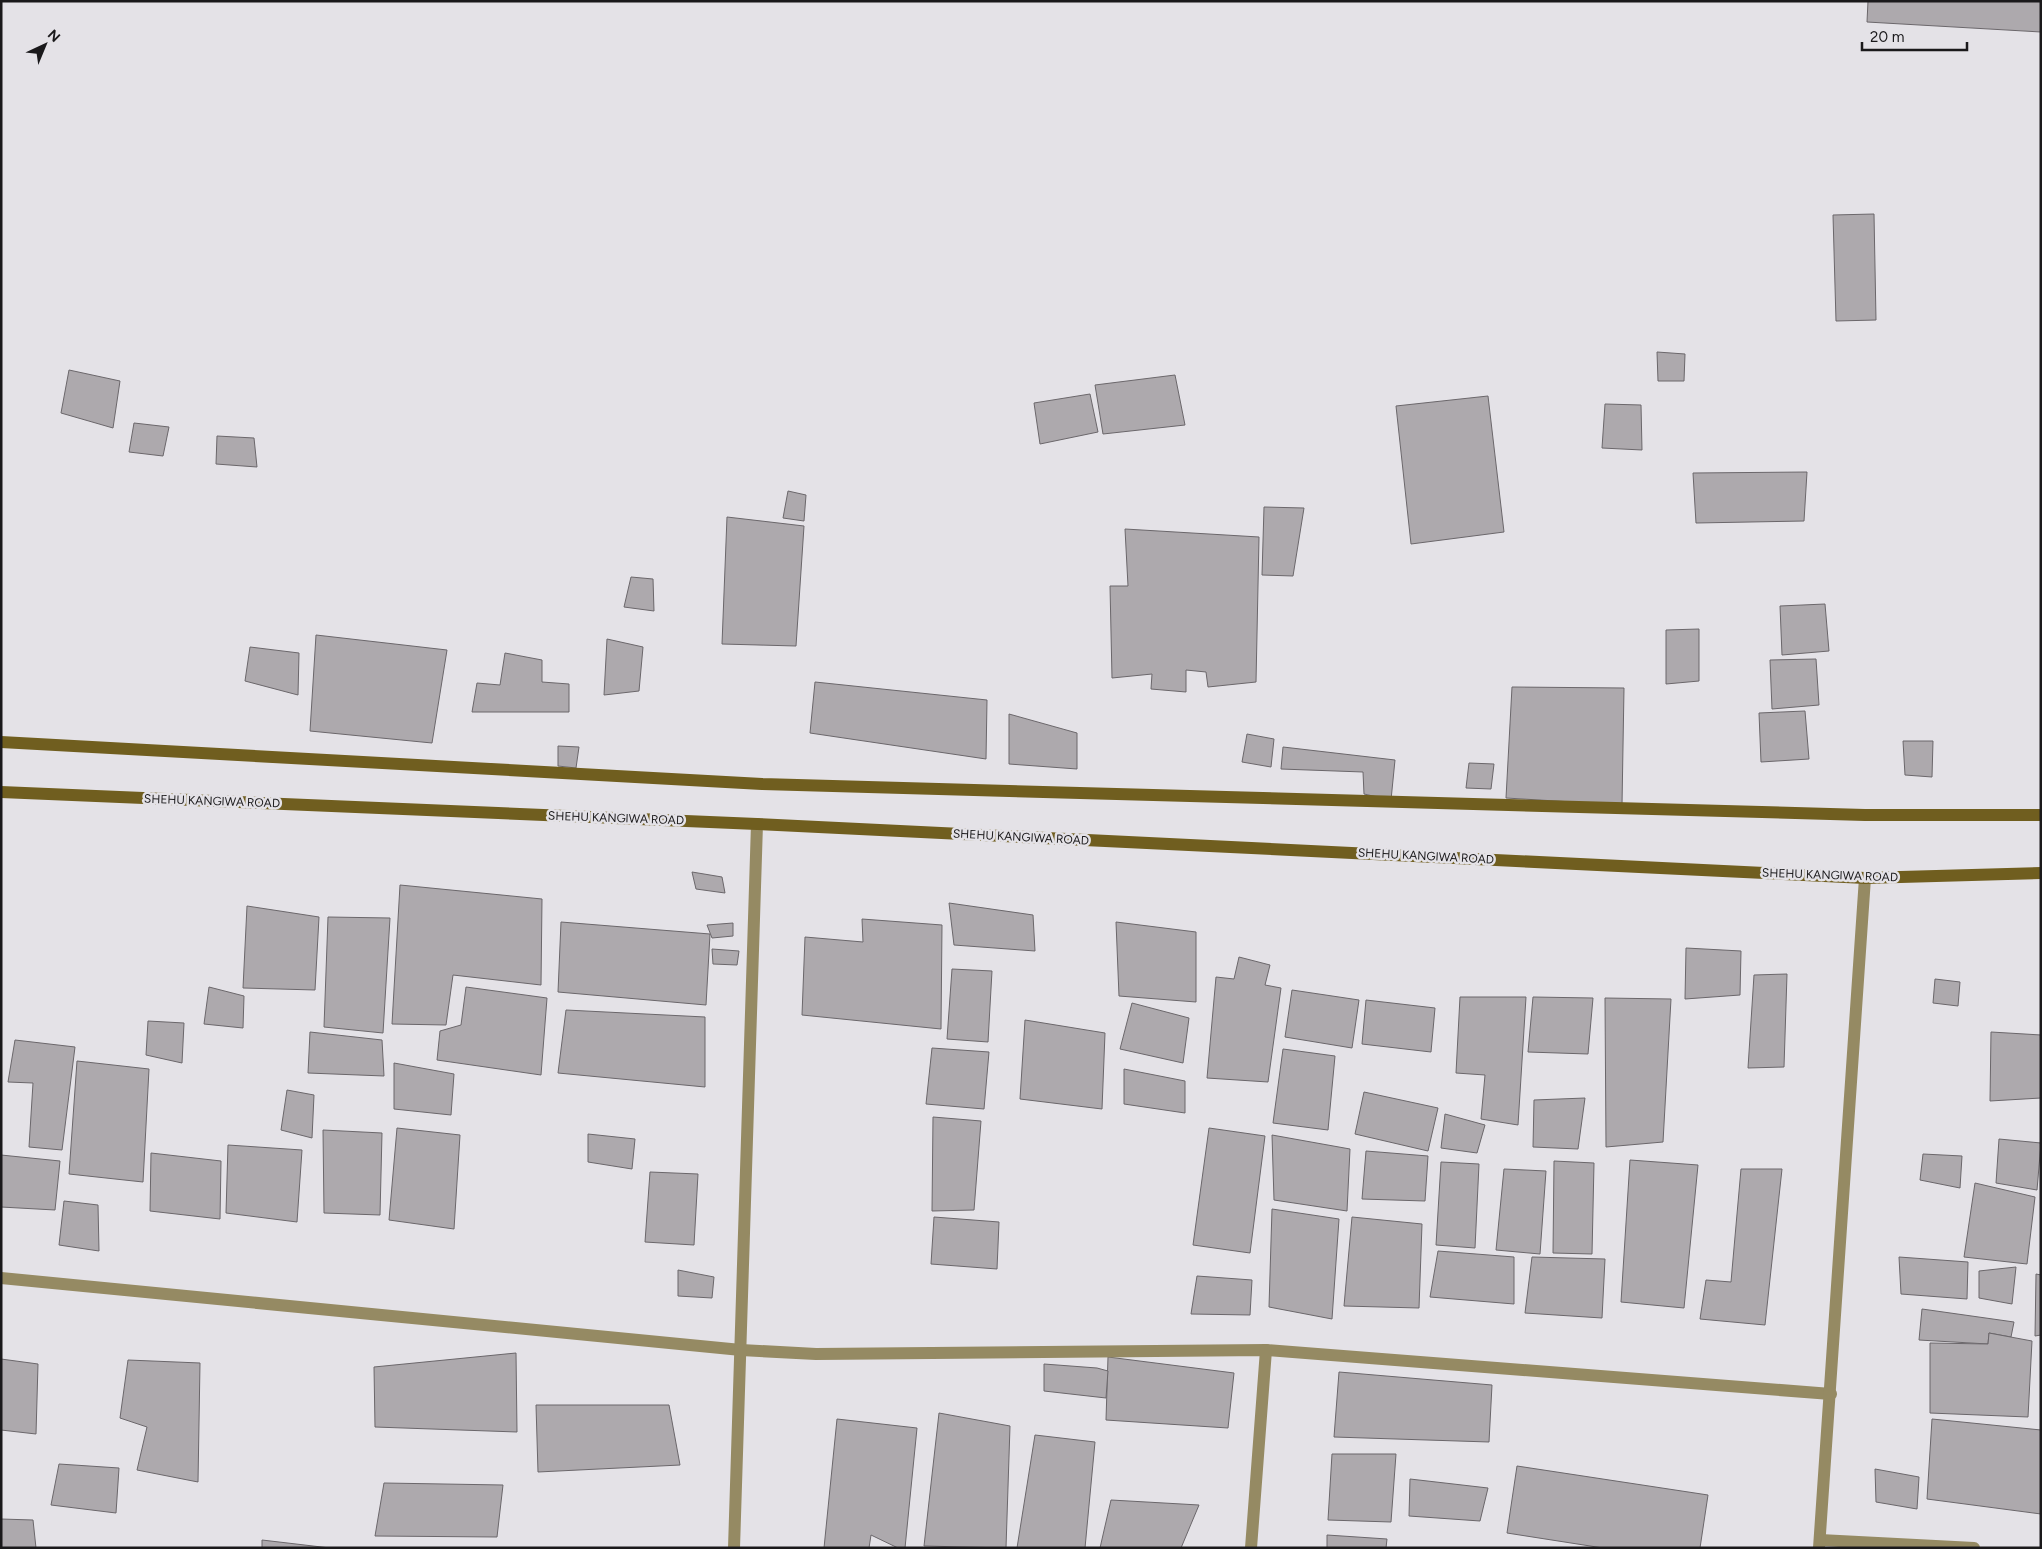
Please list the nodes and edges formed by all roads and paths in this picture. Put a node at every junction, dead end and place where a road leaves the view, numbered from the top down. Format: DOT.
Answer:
graph roads {
  1 [pos="1,742"];
  2 [pos="1,792"];
  3 [pos="2041,815"];
  4 [pos="758,824"];
  5 [pos="2041,873"];
  6 [pos="1865,878"];
  7 [pos="1,1278"];
  8 [pos="741,1350"];
  9 [pos="1266,1350"];
  10 [pos="1831,1394"];
  11 [pos="1820,1544"];
  12 [pos="734,1548"];
  13 [pos="1251,1548"];
  14 [pos="1974,1548"];
  1 -- 3 [label="main road"];
  2 -- 4 [label="main road, SHEHU KANGIWA ROAD"];
  4 -- 6 [label="main road, SHEHU KANGIWA ROAD"];
  4 -- 8 [label="street"];
  5 -- 6 [label="main road, SHEHU KANGIWA ROAD"];
  6 -- 10 [label="street"];
  7 -- 8 [label="street"];
  8 -- 9 [label="street"];
  8 -- 12 [label="street"];
  9 -- 10 [label="street"];
  9 -- 13 [label="street"];
  10 -- 11 [label="street"];
  11 -- 14 [label="street"];
}
